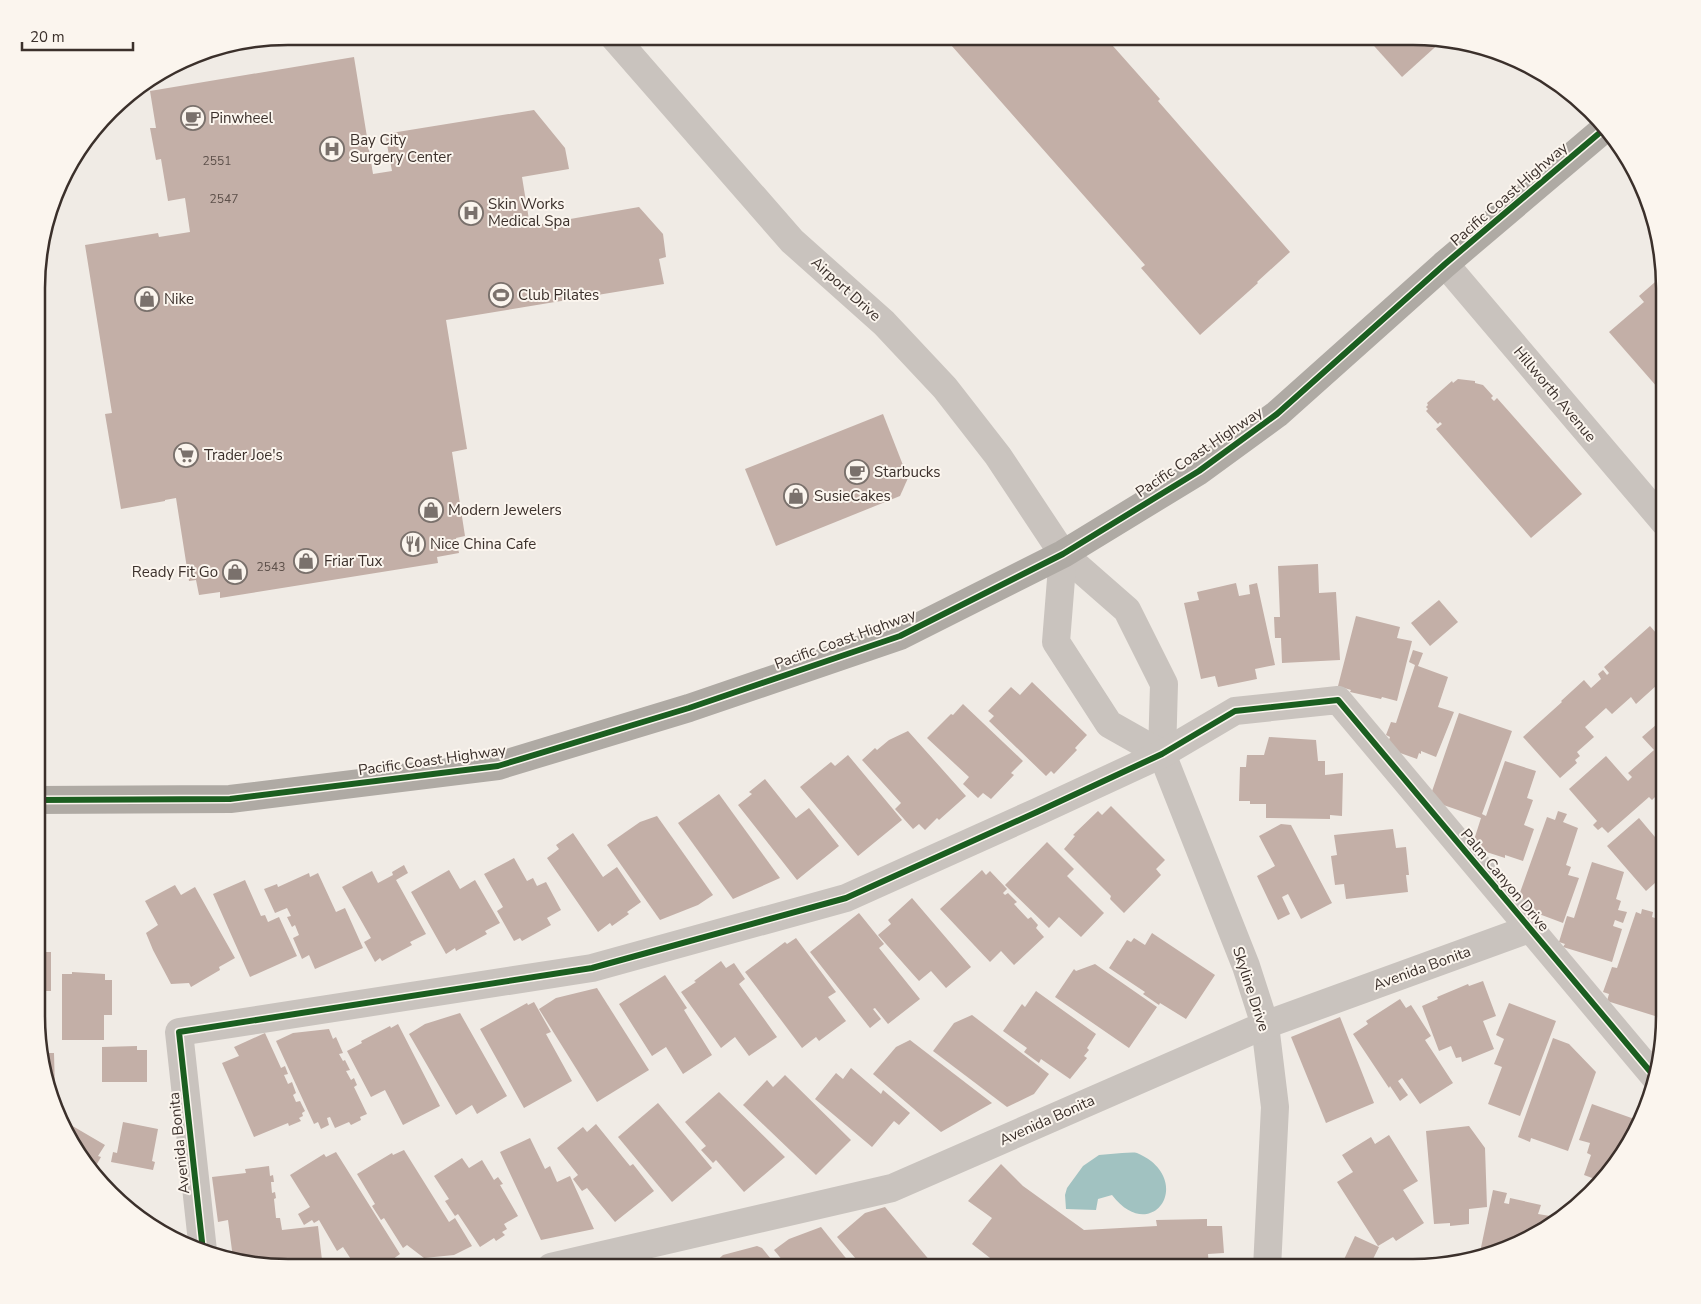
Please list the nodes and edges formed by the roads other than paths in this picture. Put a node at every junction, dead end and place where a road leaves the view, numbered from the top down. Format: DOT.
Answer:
graph roads {
  1 [pos="620,45"];
  2 [pos="1600,133"];
  3 [pos="1445,264"];
  4 [pos="1656,512"];
  5 [pos="1062,554"];
  6 [pos="1162,754"];
  7 [pos="45,800"];
  8 [pos="1529,930"];
  9 [pos="1265,1025"];
  10 [pos="1650,1071"];
  11 [pos="202,1243"];
  12 [pos="586,1259"];
  13 [pos="1267,1259"];
  1 -- 5 [label="street, Airport Drive"];
  2 -- 3 [label="highway, Pacific Coast Highway"];
  3 -- 4 [label="street, Hillworth Avenue"];
  3 -- 5 [label="highway, Pacific Coast Highway"];
  5 -- 6 [label="street, Skyline Drive"];
  5 -- 6 [label="street"];
  5 -- 7 [label="highway, Pacific Coast Highway"];
  6 -- 8 [label="street, Palm Canyon Drive"];
  6 -- 9 [label="street, Skyline Drive"];
  6 -- 11 [label="street, Avenida Bonita"];
  8 -- 9 [label="street, Avenida Bonita"];
  8 -- 10 [label="street, Palm Canyon Drive"];
  9 -- 12 [label="street, Avenida Bonita"];
  9 -- 13 [label="street, Skyline Drive"];
}
